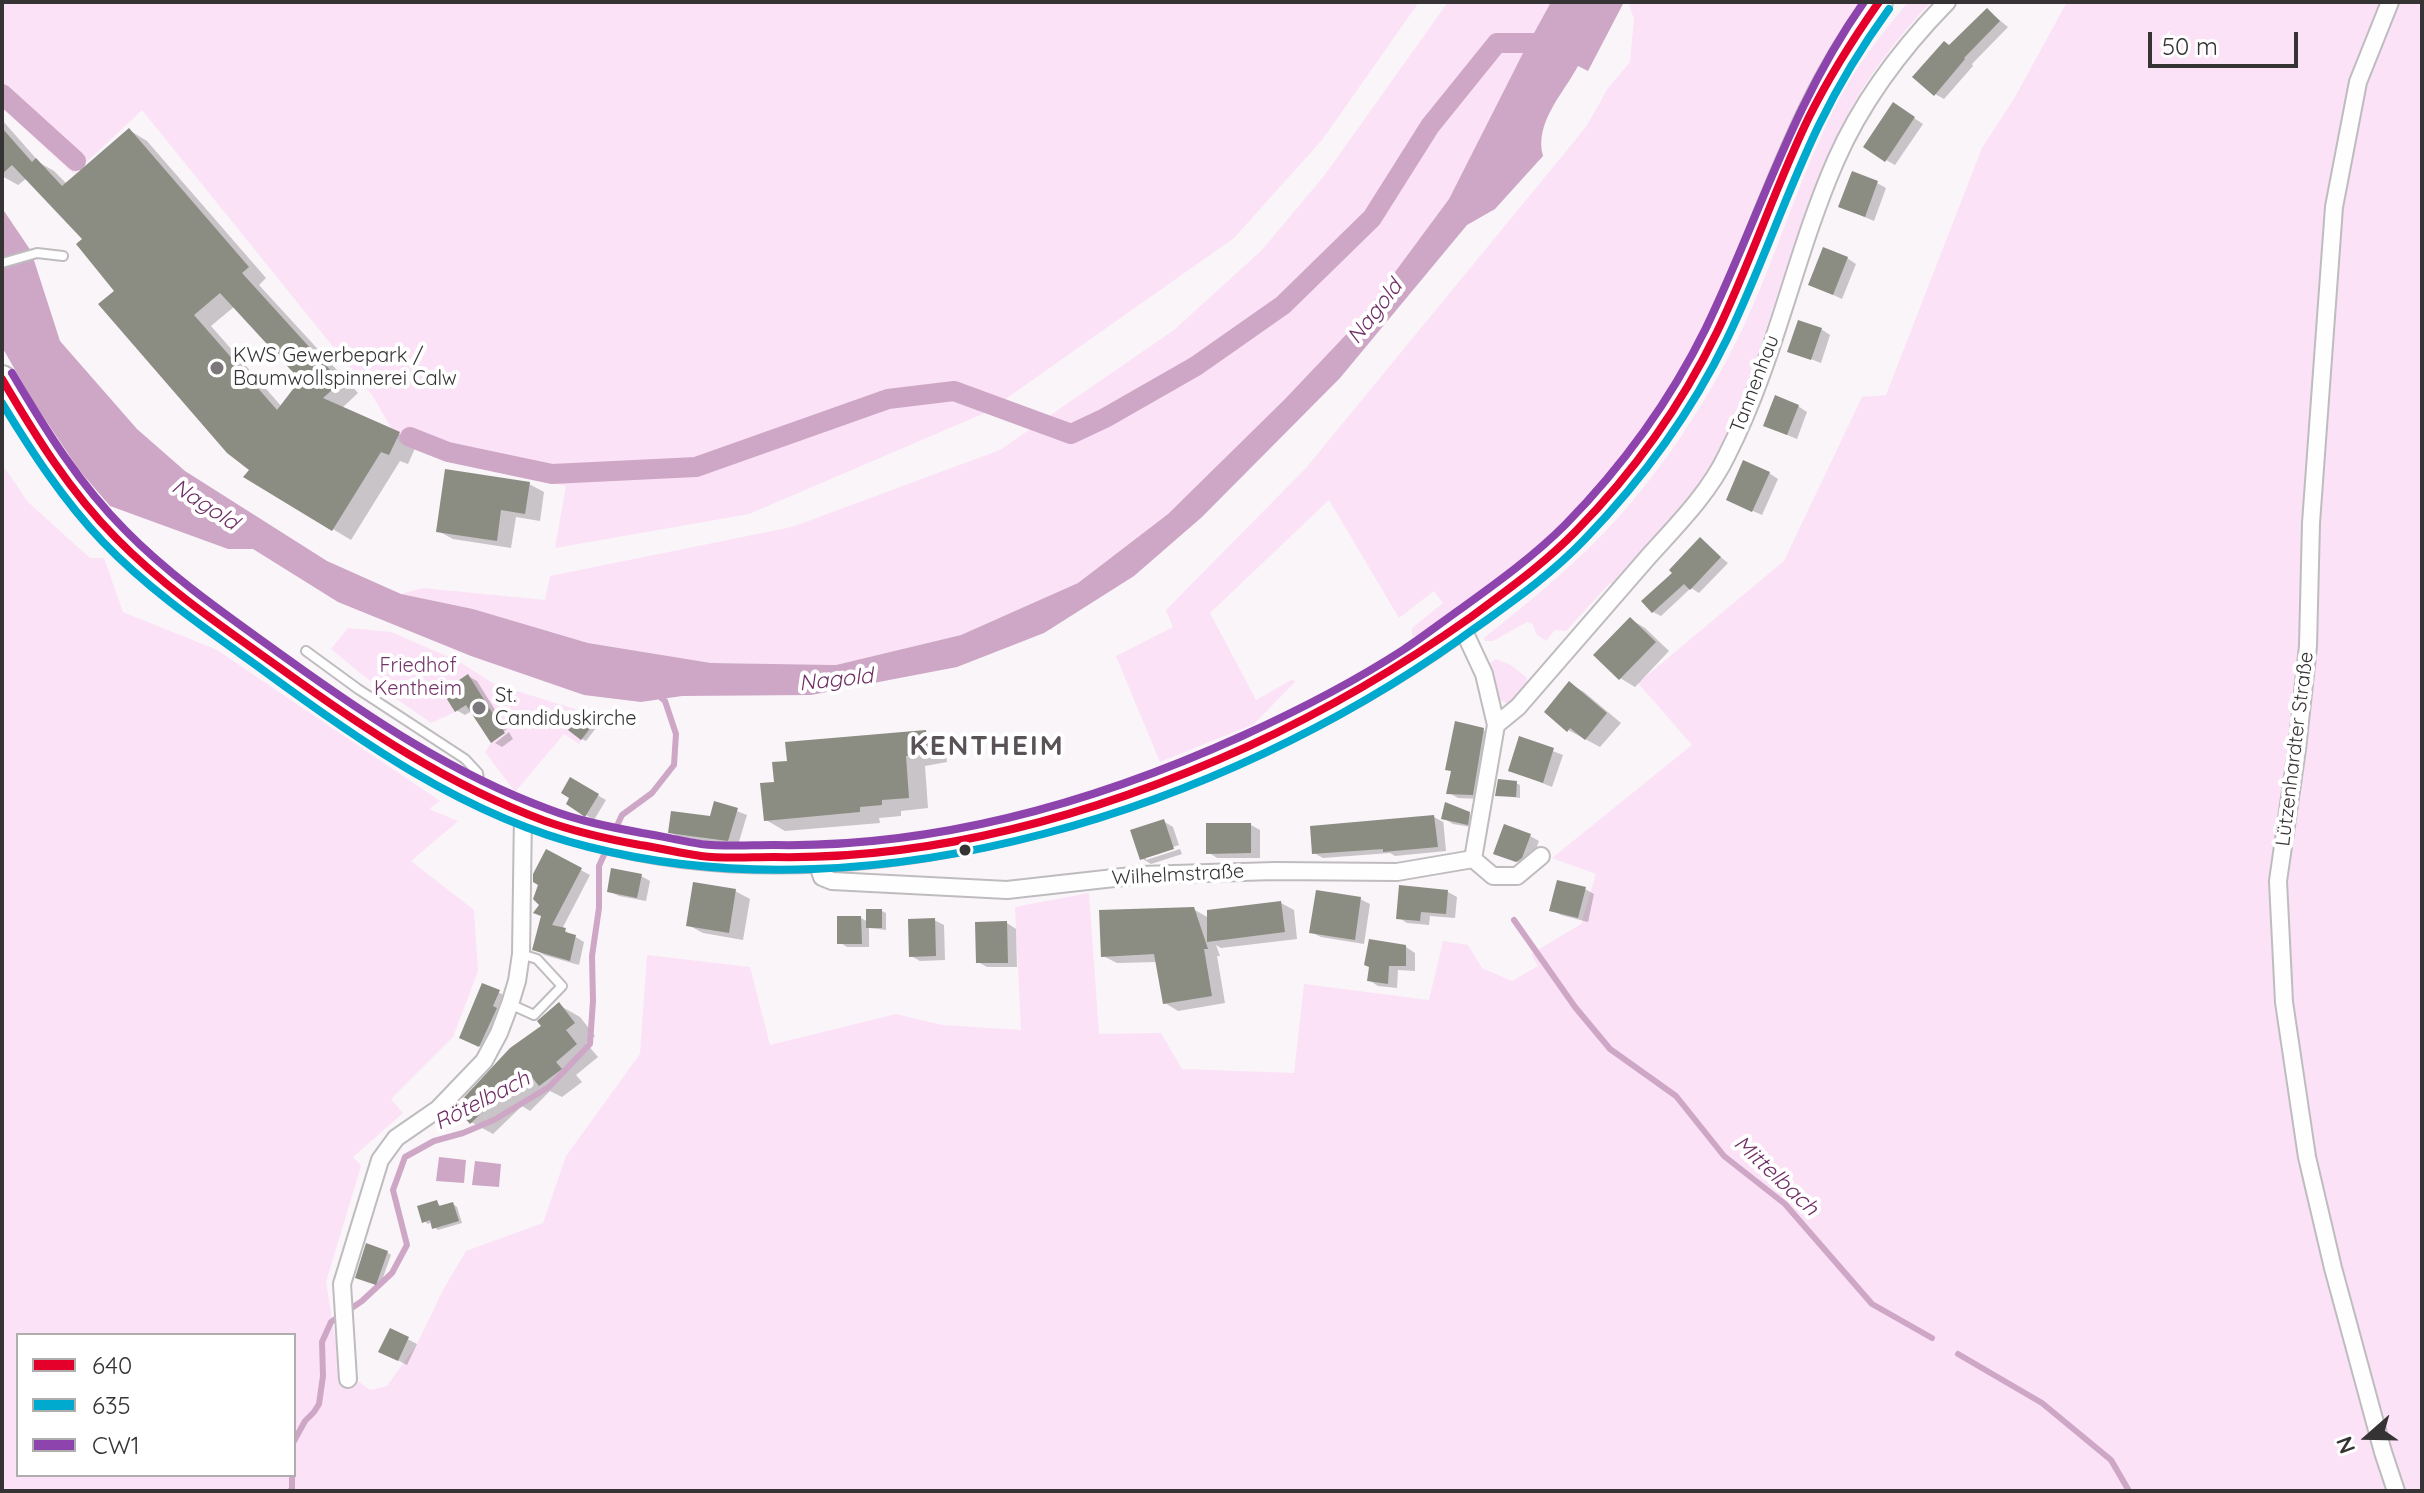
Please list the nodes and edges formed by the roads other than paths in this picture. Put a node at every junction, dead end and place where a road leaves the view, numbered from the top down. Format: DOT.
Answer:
graph roads {
  1 [pos="1879,2"];
  2 [pos="1947,2"];
  3 [pos="2390,2"];
  4 [pos="63,256"];
  5 [pos="2,263"];
  6 [pos="2,379"];
  7 [pos="1462,627"];
  8 [pos="306,651"];
  9 [pos="1496,725"];
  10 [pos="481,794"];
  11 [pos="523,813"];
  12 [pos="1541,856"];
  13 [pos="816,859"];
  14 [pos="1473,859"];
  15 [pos="521,954"];
  16 [pos="510,1004"];
  17 [pos="348,1379"];
  18 [pos="2396,1491"];
  1 -- 7 [label="main road"];
  2 -- 9 [label="street, Tannenhau"];
  3 -- 18 [label="street, Lützenhardter Straße"];
  4 -- 5 [label="lane"];
  6 -- 10 [label="main road"];
  7 -- 9 [label="street"];
  7 -- 13 [label="main road"];
  8 -- 10 [label="lane"];
  9 -- 14 [label="street"];
  10 -- 11 [label="main road"];
  11 -- 13 [label="main road"];
  11 -- 15 [label="street"];
  12 -- 14 [label="street"];
  13 -- 14 [label="street, Wilhelmstraße"];
  15 -- 16 [label="street"];
  15 -- 16 [label="lane"];
  16 -- 17 [label="street"];
}
